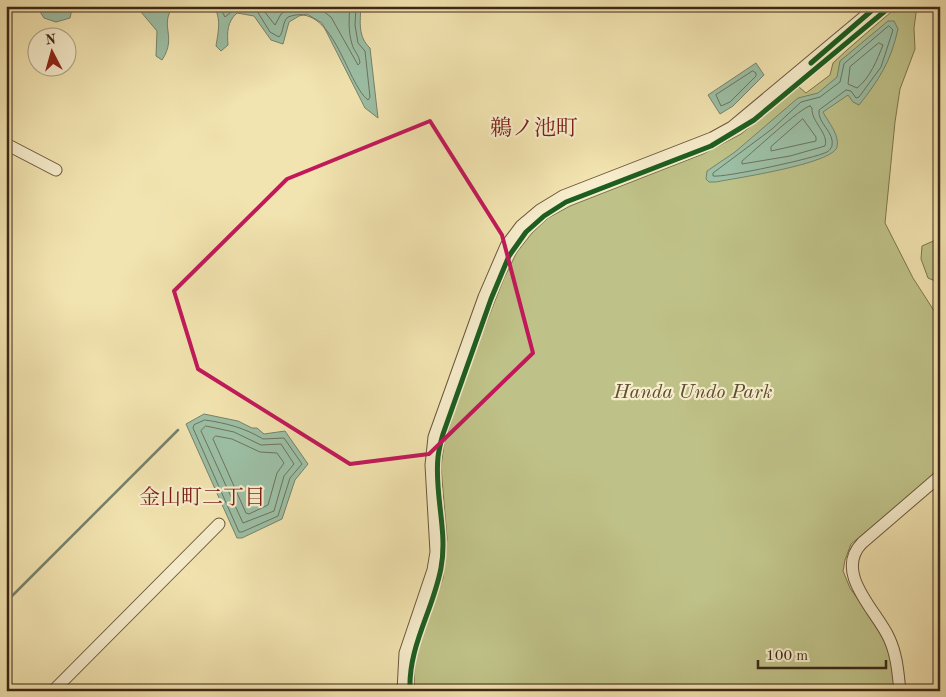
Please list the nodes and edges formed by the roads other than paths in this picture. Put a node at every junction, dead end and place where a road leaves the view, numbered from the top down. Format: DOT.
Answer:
graph roads {
  1 [pos="877,6"];
  2 [pos="6,144"];
  3 [pos="56,170"];
  4 [pos="940,476"];
  5 [pos="219,524"];
  6 [pos="54,691"];
  7 [pos="403,691"];
  8 [pos="900,691"];
  1 -- 7 [label="street"];
  2 -- 3 [label="street"];
  4 -- 8 [label="street"];
  5 -- 6 [label="street"];
}
